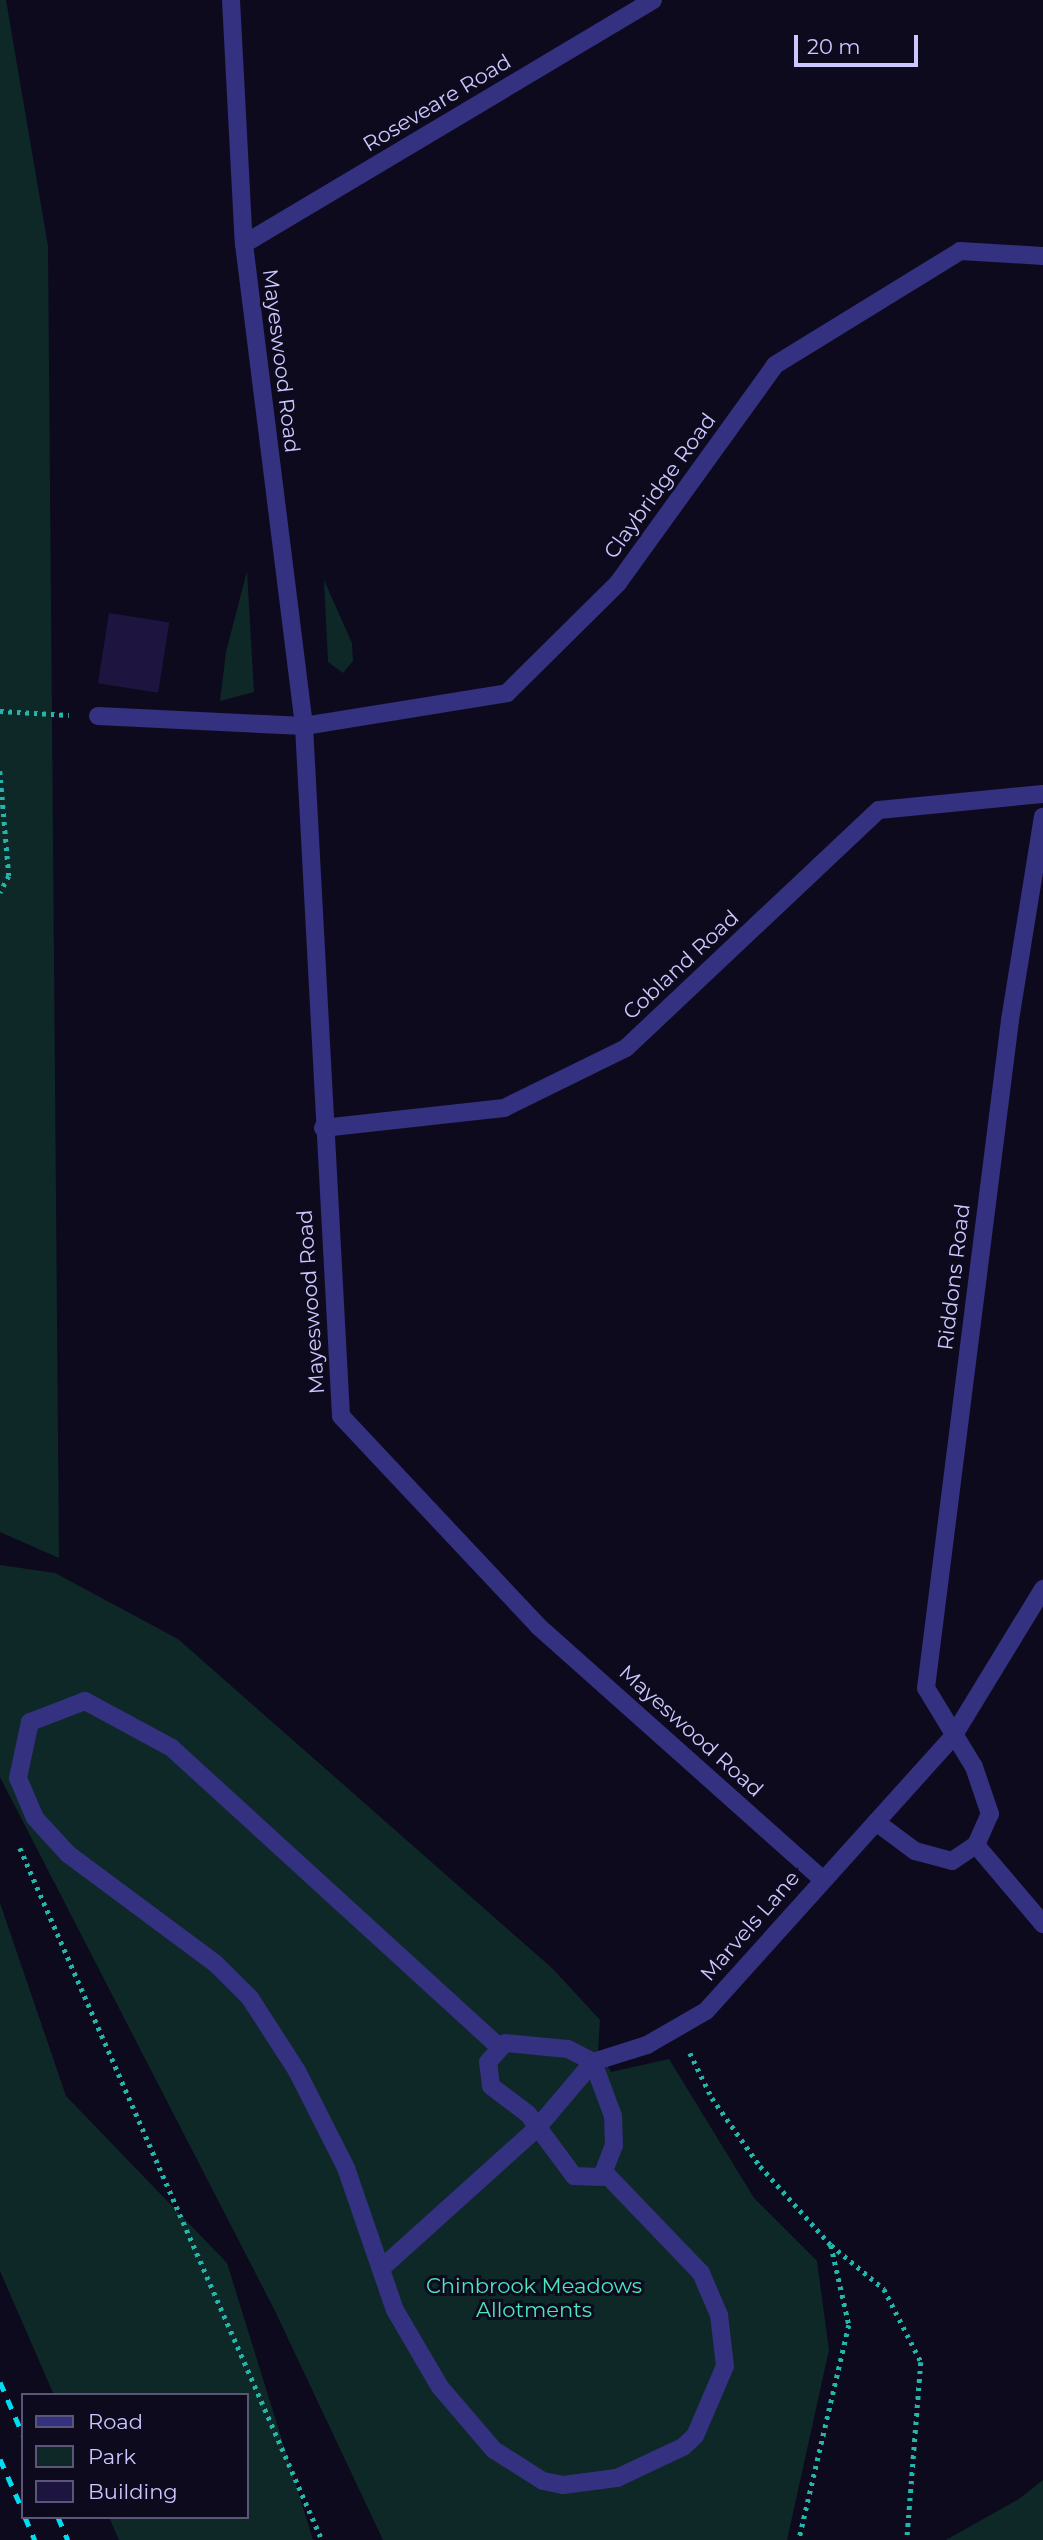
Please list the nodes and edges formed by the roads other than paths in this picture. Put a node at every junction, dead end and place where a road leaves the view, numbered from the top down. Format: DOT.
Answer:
graph roads {
  1 [pos="231,0"];
  2 [pos="653,0"];
  3 [pos="244,244"];
  4 [pos="1043,256"];
  5 [pos="98,716"];
  6 [pos="304,726"];
  7 [pos="1043,794"];
  8 [pos="1043,817"];
  9 [pos="323,1128"];
  10 [pos="1043,1589"];
  11 [pos="952,1738"];
  12 [pos="876,1822"];
  13 [pos="976,1845"];
  14 [pos="822,1879"];
  15 [pos="1043,1924"];
  16 [pos="498,2045"];
  17 [pos="593,2062"];
  18 [pos="538,2127"];
  19 [pos="606,2173"];
  20 [pos="385,2264"];
  1 -- 3 [label="street, Mayeswood Road"];
  2 -- 3 [label="street, Roseveare Road"];
  3 -- 6 [label="street, Mayeswood Road"];
  4 -- 6 [label="street, Claybridge Road"];
  5 -- 6 [label="street"];
  6 -- 9 [label="street, Mayeswood Road"];
  7 -- 9 [label="street, Cobland Road"];
  8 -- 11 [label="street, Riddons Road"];
  9 -- 14 [label="street, Mayeswood Road"];
  10 -- 11 [label="street, Marvels Lane"];
  11 -- 12 [label="street, Marvels Lane"];
  11 -- 13 [label="street"];
  12 -- 13 [label="street"];
  12 -- 14 [label="street, Marvels Lane"];
  13 -- 15 [label="street"];
  14 -- 17 [label="street, Marvels Lane"];
  16 -- 17 [label="street"];
  16 -- 18 [label="street"];
  16 -- 20 [label="street"];
  17 -- 18 [label="street"];
  17 -- 19 [label="street"];
  18 -- 19 [label="street"];
  18 -- 20 [label="street"];
  19 -- 20 [label="street"];
}
